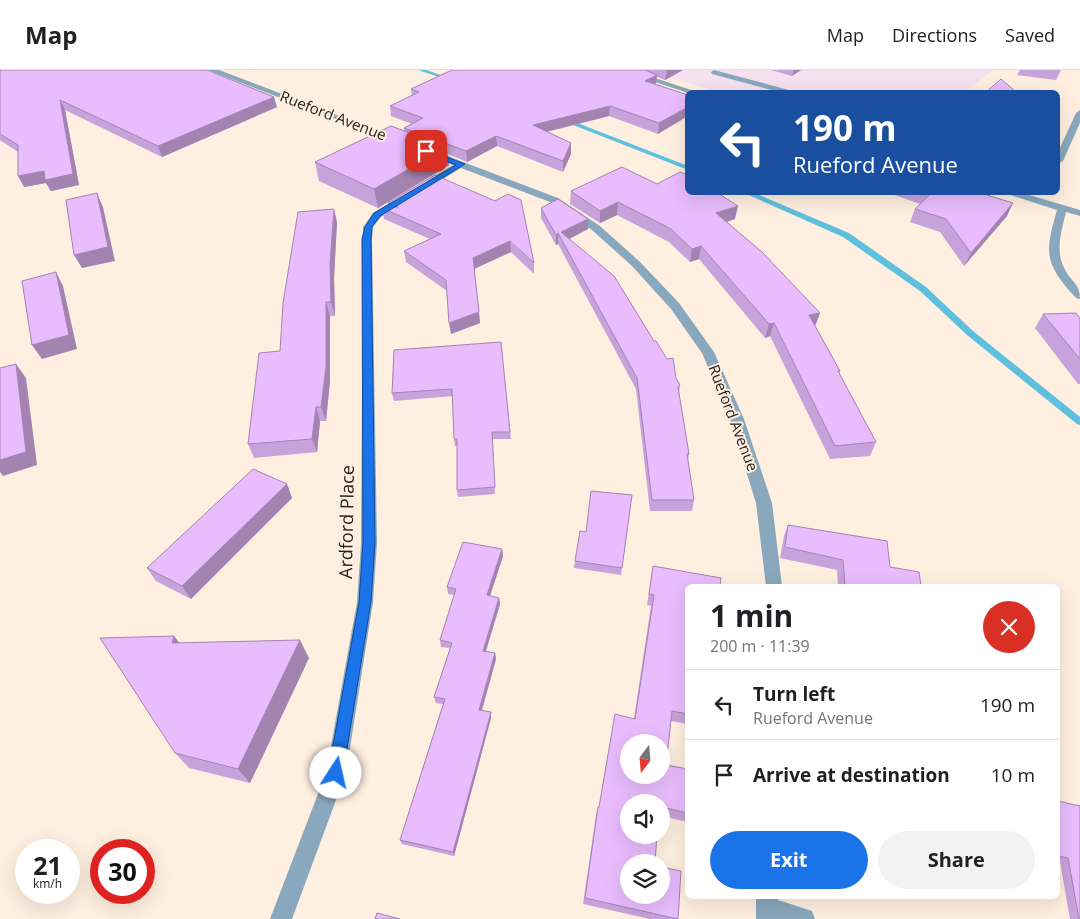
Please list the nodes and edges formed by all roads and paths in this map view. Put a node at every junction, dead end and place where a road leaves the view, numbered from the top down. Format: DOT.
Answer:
graph roads {
  1 [pos="212,70"];
  2 [pos="623,70"];
  3 [pos="715,72"];
  4 [pos="687,90"];
  5 [pos="779,90"];
  6 [pos="1080,113"];
  7 [pos="1060,157"];
  8 [pos="461,164"];
  9 [pos="1027,195"];
  10 [pos="1041,197"];
  11 [pos="1062,208"];
  12 [pos="1080,213"];
  13 [pos="1080,296"];
  14 [pos="774,584"];
  15 [pos="767,908"];
  16 [pos="281,919"];
  17 [pos="804,919"];
  1 -- 8 [label="street, Rueford Avenue"];
  2 -- 4 [label="street"];
  3 -- 5 [label="street"];
  6 -- 7 [label="street"];
  8 -- 14 [label="street, Rueford Avenue"];
  8 -- 16 [label="street, Ardford Place"];
  9 -- 10 [label="street"];
  10 -- 11 [label="street"];
  11 -- 12 [label="street"];
  11 -- 13 [label="street"];
  15 -- 17 [label="street"];
}
